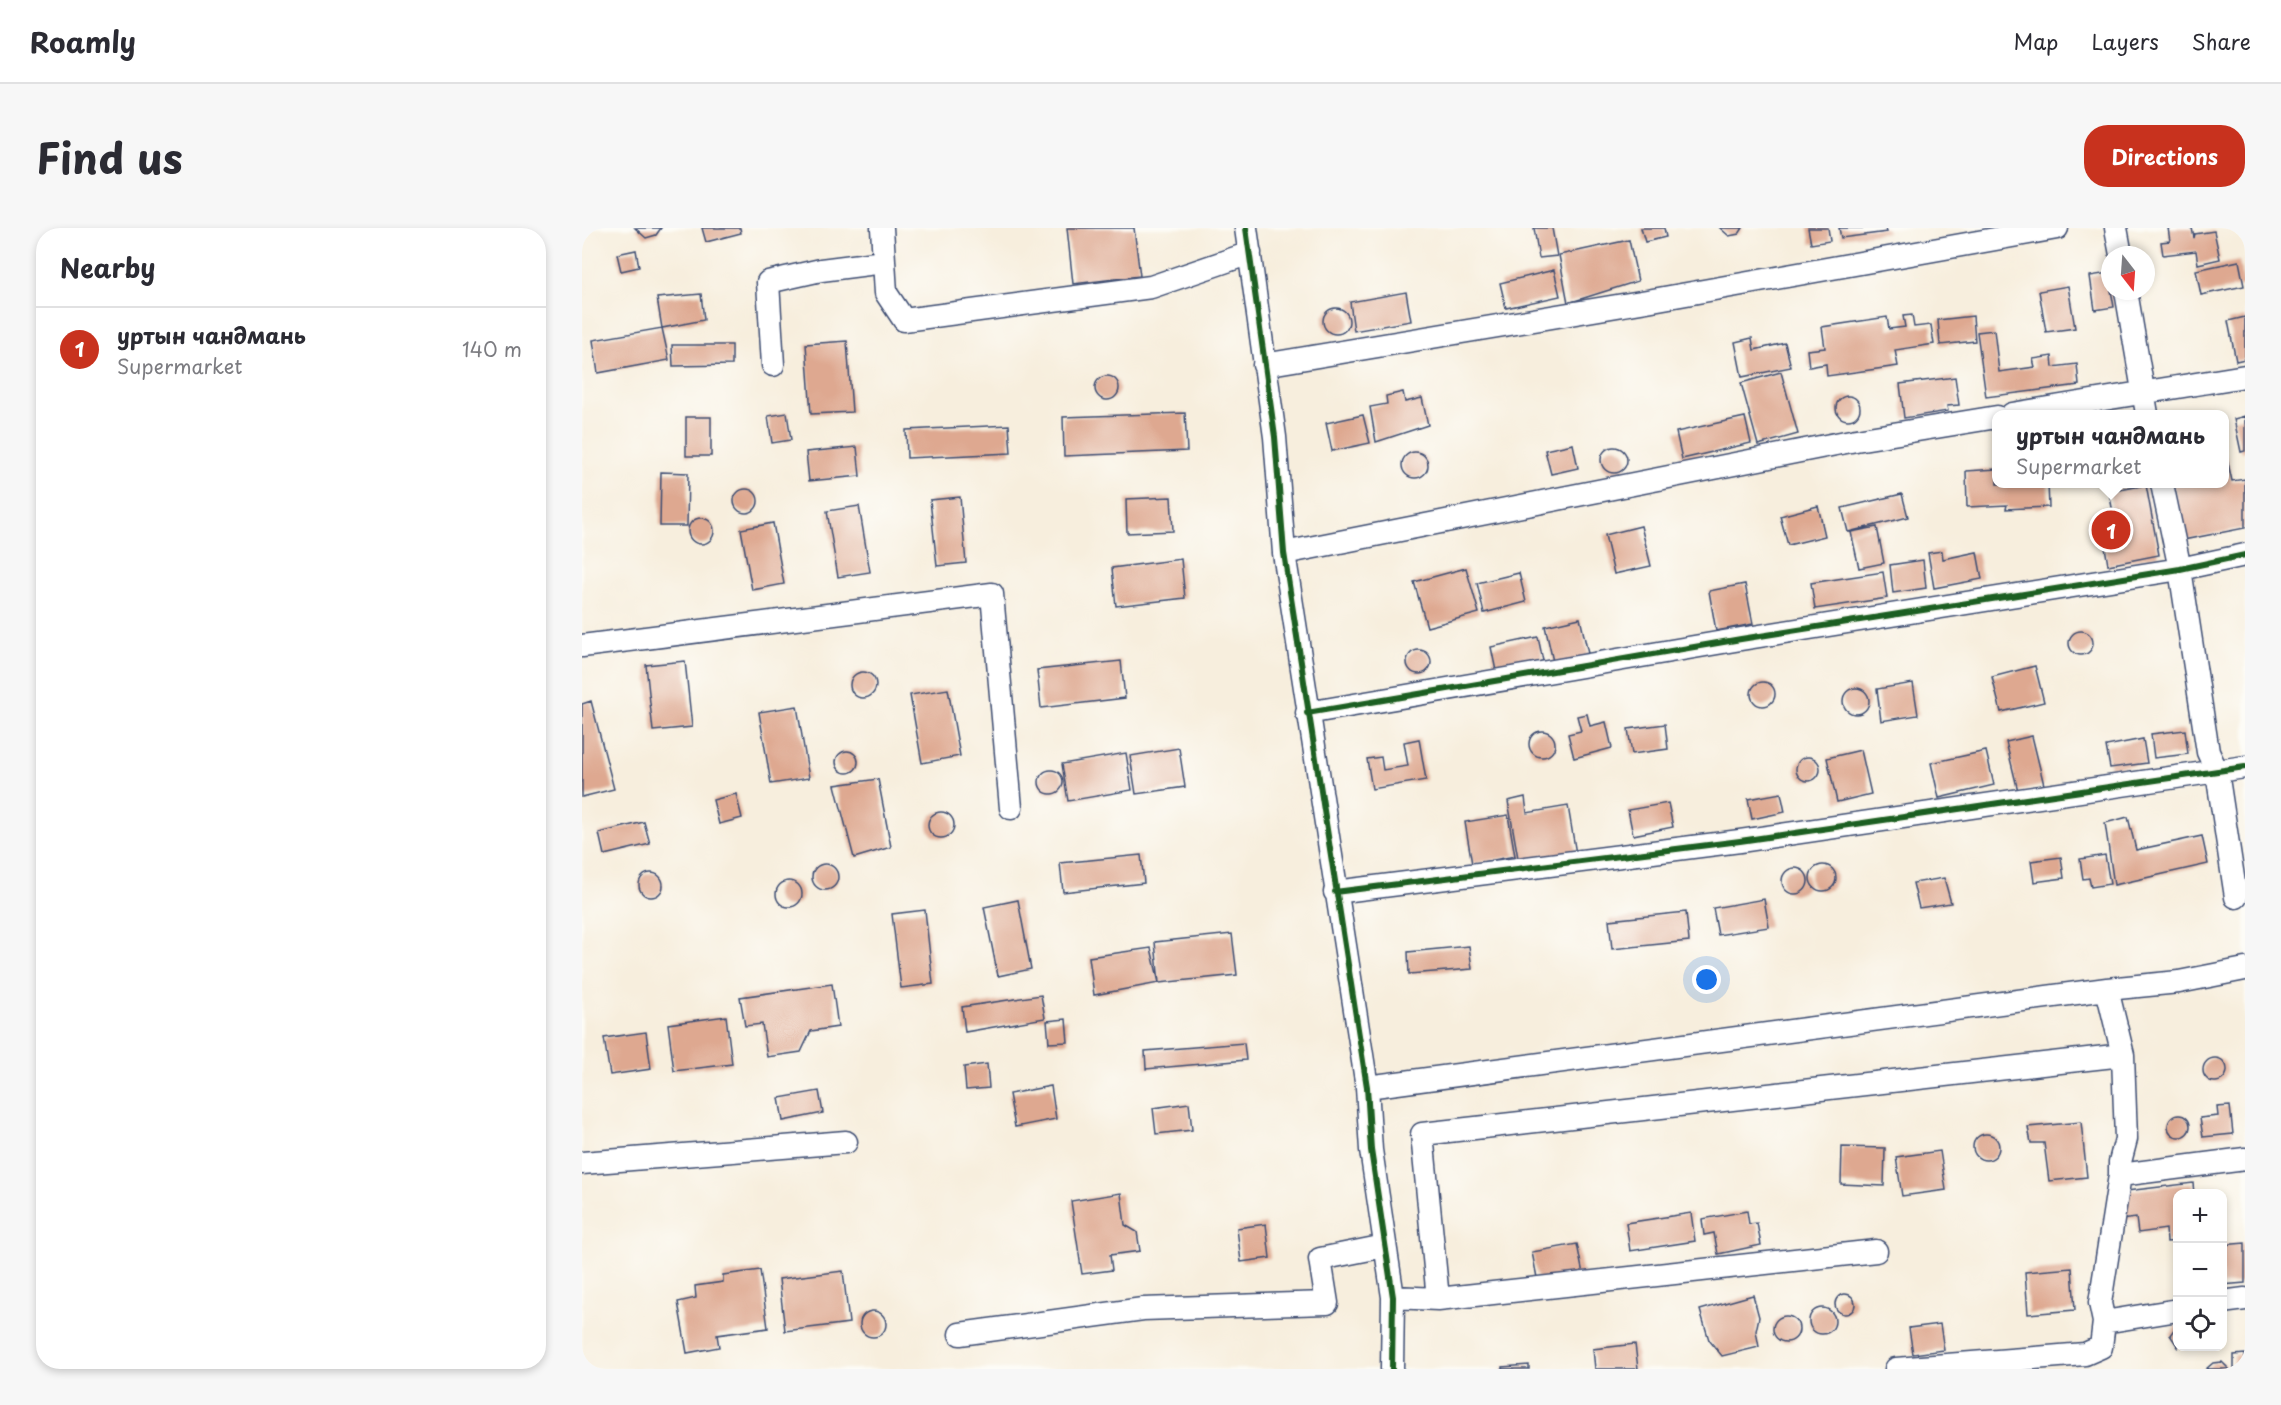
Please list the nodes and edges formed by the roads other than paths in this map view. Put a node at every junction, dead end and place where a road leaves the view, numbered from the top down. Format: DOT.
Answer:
graph roads {
  1 [pos="882,228"];
  2 [pos="1246,228"];
  3 [pos="2057,228"];
  4 [pos="2116,228"];
  5 [pos="2119,246"];
  6 [pos="1250,253"];
  7 [pos="884,262"];
  8 [pos="2128,300"];
  9 [pos="773,365"];
  10 [pos="1264,365"];
  11 [pos="2245,376"];
  12 [pos="2145,404"];
  13 [pos="2065,410"];
  14 [pos="1992,418"];
  15 [pos="2163,488"];
  16 [pos="1284,553"];
  17 [pos="2245,555"];
  18 [pos="2180,569"];
  19 [pos="582,646"];
  20 [pos="1307,713"];
  21 [pos="2245,767"];
  22 [pos="2217,772"];
  23 [pos="1011,807"];
  24 [pos="1335,892"];
  25 [pos="2236,897"];
  26 [pos="2245,969"];
  27 [pos="2107,989"];
  28 [pos="2123,1054"];
  29 [pos="1367,1088"];
  30 [pos="846,1143"];
  31 [pos="2245,1159"];
  32 [pos="582,1163"];
  33 [pos="2120,1175"];
  34 [pos="1385,1246"];
  35 [pos="1876,1251"];
  36 [pos="1393,1297"];
  37 [pos="1438,1299"];
  38 [pos="2245,1299"];
  39 [pos="2227,1301"];
  40 [pos="2173,1311"];
  41 [pos="2104,1322"];
  42 [pos="960,1334"];
  43 [pos="1392,1369"];
  44 [pos="1896,1369"];
  1 -- 7 [label="street"];
  2 -- 6 [label="street"];
  3 -- 10 [label="street"];
  4 -- 5 [label="street"];
  6 -- 7 [label="street"];
  6 -- 10 [label="street"];
  7 -- 9 [label="street"];
  8 -- 12 [label="street"];
  10 -- 16 [label="street"];
  11 -- 12 [label="street"];
  12 -- 13 [label="street"];
  14 -- 16 [label="street"];
  15 -- 18 [label="street"];
  16 -- 20 [label="street"];
  17 -- 18 [label="street"];
  18 -- 20 [label="street"];
  18 -- 22 [label="street"];
  19 -- 23 [label="street"];
  20 -- 24 [label="street"];
  21 -- 22 [label="street"];
  22 -- 24 [label="street"];
  22 -- 25 [label="street"];
  24 -- 29 [label="street"];
  26 -- 27 [label="street"];
  27 -- 28 [label="street"];
  27 -- 29 [label="street"];
  28 -- 33 [label="street"];
  28 -- 37 [label="street"];
  29 -- 34 [label="street"];
  30 -- 32 [label="street"];
  31 -- 33 [label="street"];
  33 -- 41 [label="street"];
  34 -- 36 [label="street"];
  34 -- 42 [label="street"];
  35 -- 37 [label="street"];
  36 -- 37 [label="street"];
  36 -- 43 [label="street"];
  38 -- 39 [label="street"];
  40 -- 41 [label="street"];
  41 -- 44 [label="street"];
}
